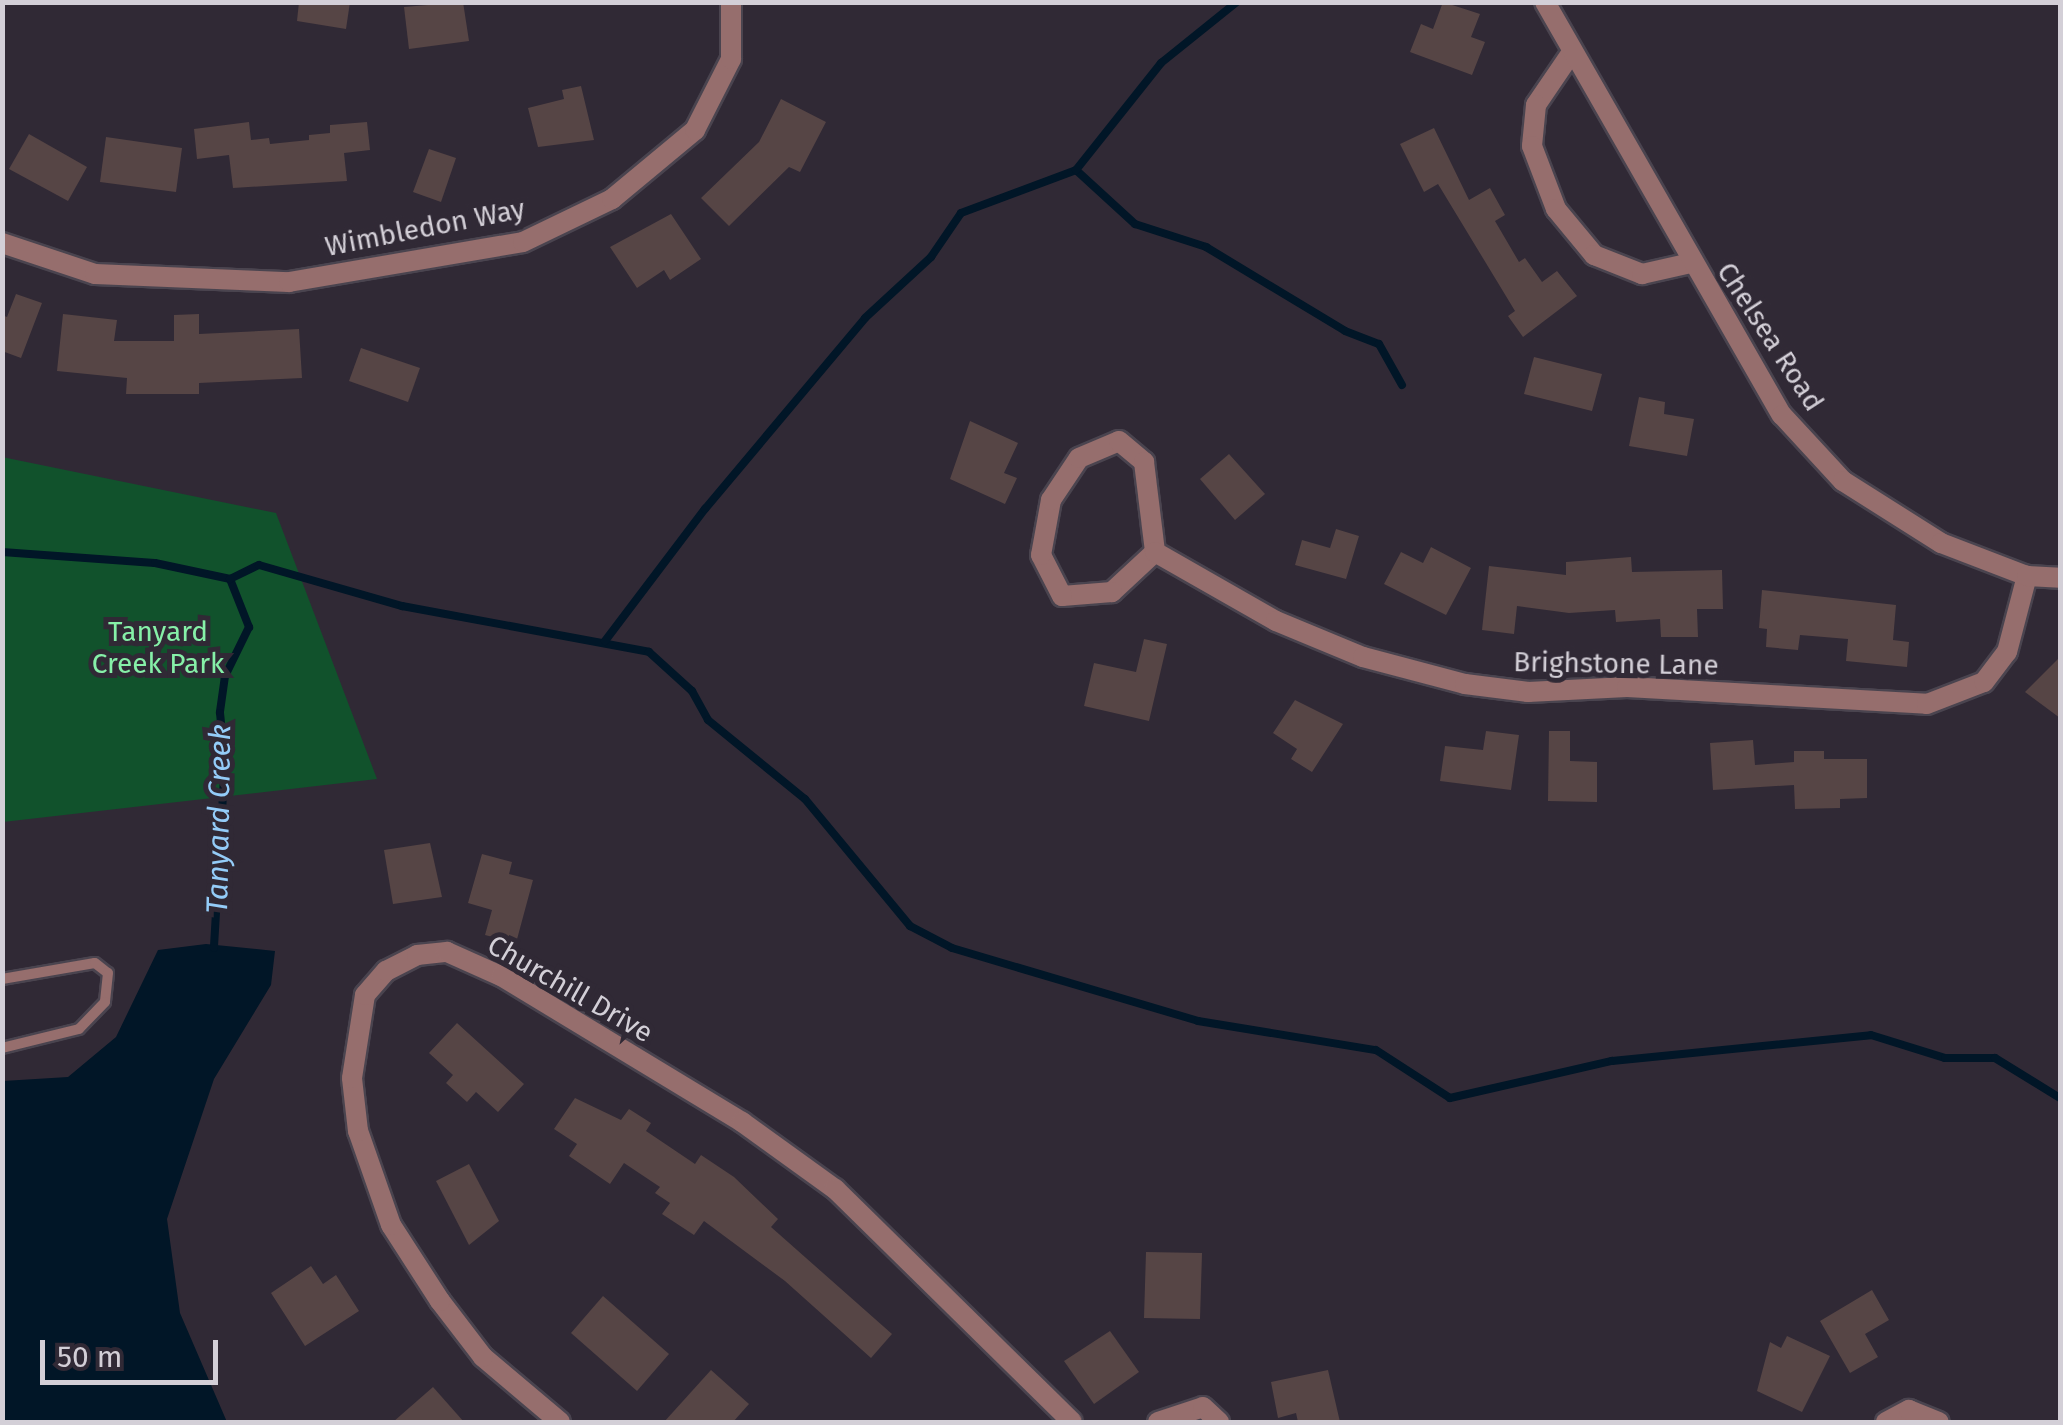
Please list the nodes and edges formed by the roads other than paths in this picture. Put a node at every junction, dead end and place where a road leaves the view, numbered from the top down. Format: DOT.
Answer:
graph roads {
  1 [pos="730,2"];
  2 [pos="1545,2"];
  3 [pos="1572,52"];
  4 [pos="2,243"];
  5 [pos="1691,263"];
  6 [pos="1155,552"];
  7 [pos="2027,576"];
  8 [pos="2060,578"];
  9 [pos="2,979"];
  10 [pos="2,1048"];
  11 [pos="560,1422"];
  12 [pos="1072,1422"];
  13 [pos="1158,1422"];
  14 [pos="1219,1422"];
  15 [pos="1886,1422"];
  16 [pos="1938,1422"];
  1 -- 4 [label="street, Wimbledon Way"];
  2 -- 3 [label="street, Chelsea Road"];
  3 -- 5 [label="street, Chelsea Road"];
  3 -- 5 [label="street"];
  5 -- 7 [label="street, Chelsea Road"];
  6 -- 6 [label="street"];
  6 -- 7 [label="street, Brighstone Lane"];
  7 -- 8 [label="street, Chelsea Road"];
  9 -- 10 [label="lane"];
  11 -- 12 [label="street, Churchill Drive"];
  13 -- 14 [label="street"];
  15 -- 16 [label="street"];
}
